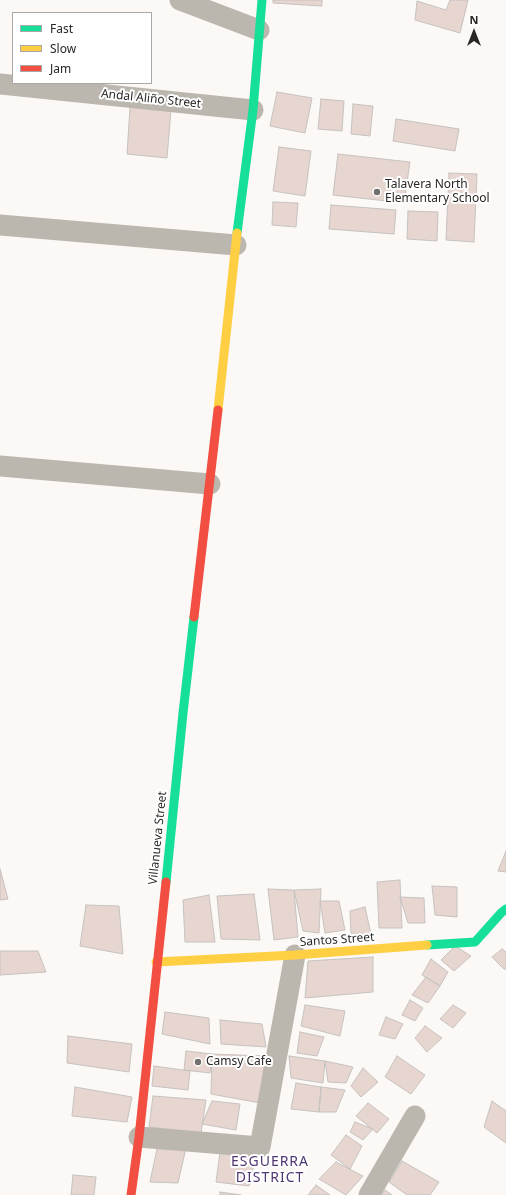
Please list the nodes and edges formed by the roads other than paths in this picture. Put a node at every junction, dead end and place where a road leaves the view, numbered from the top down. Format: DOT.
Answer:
graph roads {
  1 [pos="180,0"];
  2 [pos="262,0"];
  3 [pos="259,30"];
  4 [pos="0,84"];
  5 [pos="253,110"];
  6 [pos="0,225"];
  7 [pos="236,245"];
  8 [pos="0,466"];
  9 [pos="210,484"];
  10 [pos="506,909"];
  11 [pos="295,955"];
  12 [pos="156,962"];
  13 [pos="415,1116"];
  14 [pos="139,1137"];
  15 [pos="131,1195"];
  16 [pos="369,1195"];
  1 -- 3 [label="street"];
  2 -- 3 [label="street, Villanueva Street"];
  3 -- 5 [label="street, Villanueva Street"];
  4 -- 5 [label="street, Andal Aliño Street"];
  5 -- 7 [label="street, Villanueva Street"];
  6 -- 7 [label="street"];
  7 -- 9 [label="street, Villanueva Street"];
  8 -- 9 [label="street"];
  9 -- 12 [label="street, Villanueva Street"];
  10 -- 11 [label="street, Santos Street"];
  11 -- 12 [label="street, Santos Street"];
  11 -- 14 [label="street"];
  12 -- 14 [label="street, Villanueva Street"];
  13 -- 16 [label="street"];
  14 -- 15 [label="street, Villanueva Street"];
}
